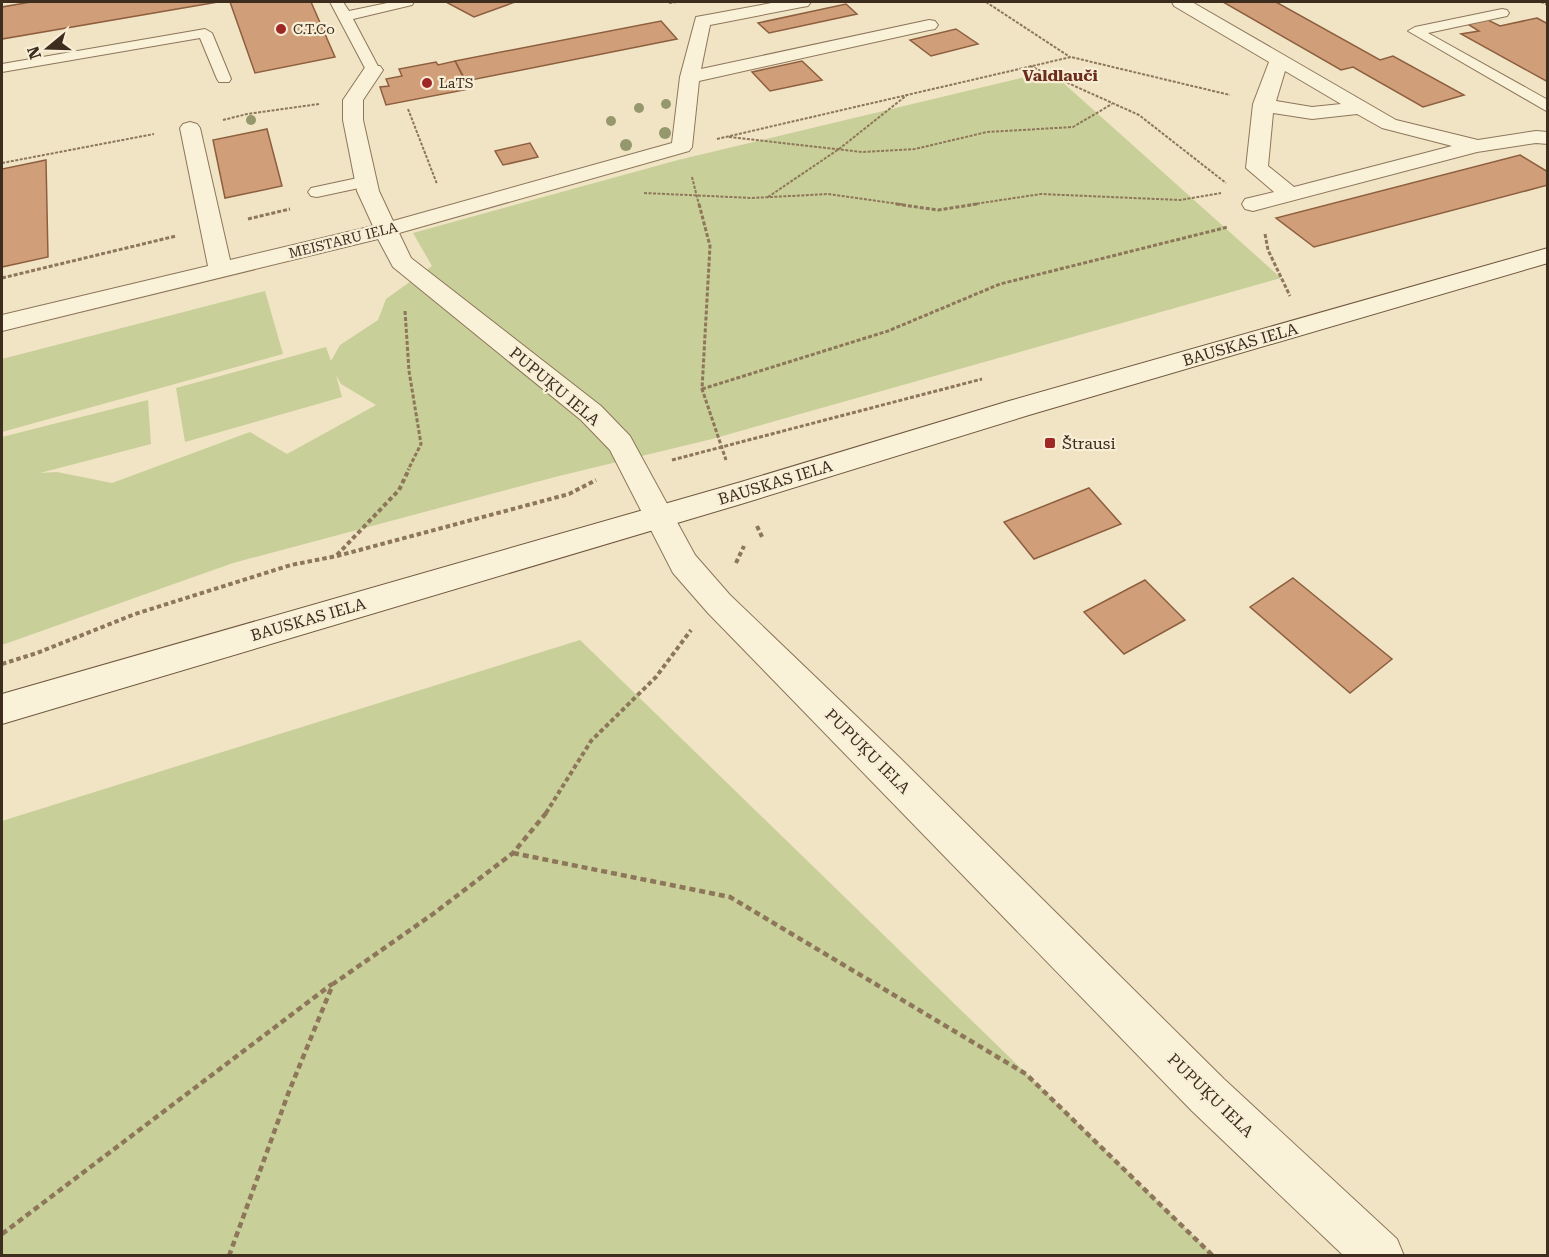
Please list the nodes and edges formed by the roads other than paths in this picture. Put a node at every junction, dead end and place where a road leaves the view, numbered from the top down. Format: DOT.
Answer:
graph roads {
  1 [pos="337,2"];
  2 [pos="407,2"];
  3 [pos="802,2"];
  4 [pos="1180,2"];
  5 [pos="1502,13"];
  6 [pos="347,16"];
  7 [pos="929,25"];
  8 [pos="1279,60"];
  9 [pos="2,68"];
  10 [pos="373,70"];
  11 [pos="690,76"];
  12 [pos="224,79"];
  13 [pos="1263,104"];
  14 [pos="1548,107"];
  15 [pos="1360,108"];
  16 [pos="190,128"];
  17 [pos="1548,138"];
  18 [pos="1478,146"];
  19 [pos="367,181"];
  20 [pos="317,192"];
  21 [pos="1290,194"];
  22 [pos="1250,203"];
  23 [pos="385,230"];
  24 [pos="1548,255"];
  25 [pos="221,271"];
  26 [pos="2,323"];
  27 [pos="658,516"];
  28 [pos="2,709"];
  29 [pos="1380,1256"];
  1 -- 6 [label="lane"];
  2 -- 6 [label="lane"];
  3 -- 11 [label="street"];
  4 -- 8 [label="street"];
  5 -- 14 [label="lane"];
  6 -- 10 [label="lane"];
  7 -- 11 [label="street"];
  8 -- 13 [label="street"];
  8 -- 15 [label="street"];
  9 -- 12 [label="lane"];
  10 -- 19 [label="street, PUPUĶU IELA"];
  11 -- 23 [label="street, MEISTARU IELA"];
  13 -- 15 [label="street"];
  13 -- 21 [label="street"];
  15 -- 18 [label="street"];
  16 -- 25 [label="street"];
  17 -- 18 [label="street"];
  18 -- 21 [label="street"];
  19 -- 20 [label="lane"];
  19 -- 23 [label="street, PUPUĶU IELA"];
  21 -- 22 [label="street"];
  23 -- 25 [label="street, MEISTARU IELA"];
  23 -- 27 [label="street, PUPUĶU IELA"];
  24 -- 27 [label="street, BAUSKAS IELA"];
  25 -- 26 [label="street, MEISTARU IELA"];
  27 -- 28 [label="street, BAUSKAS IELA"];
  27 -- 29 [label="street, PUPUĶU IELA"];
}
